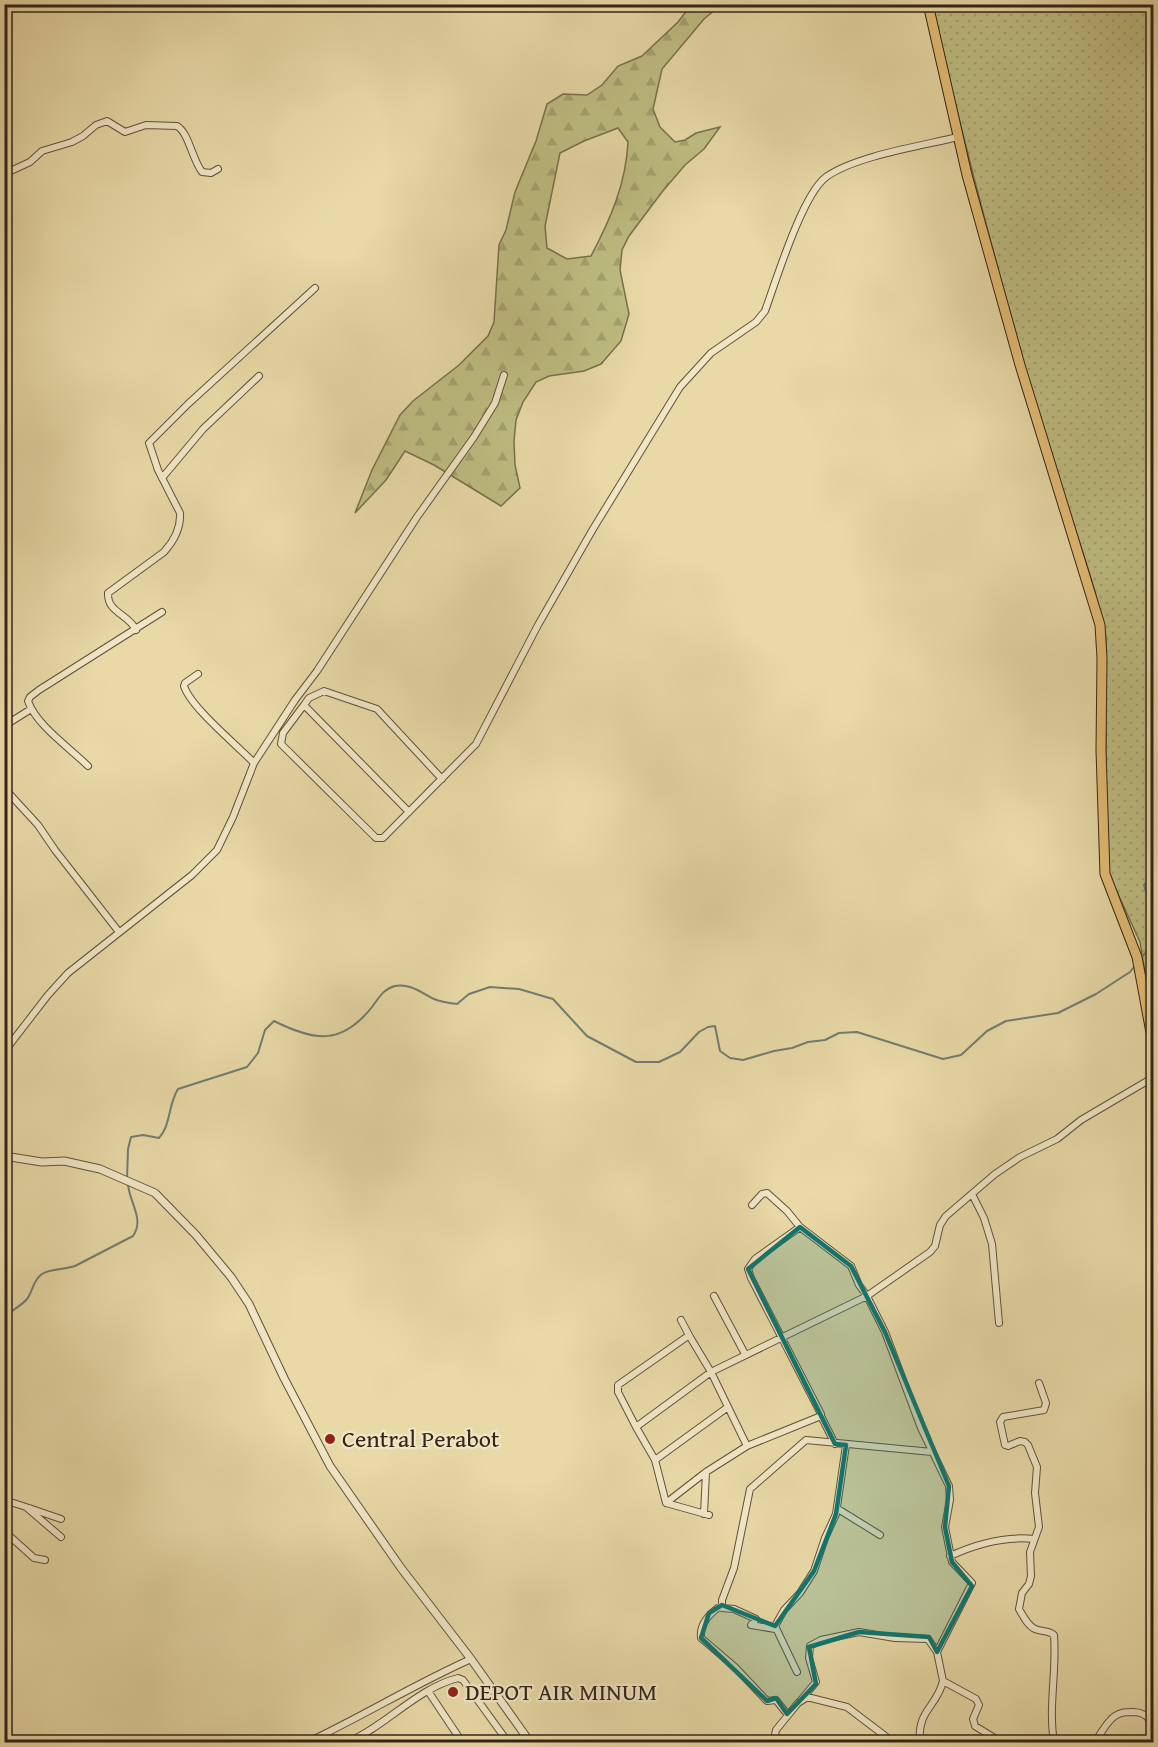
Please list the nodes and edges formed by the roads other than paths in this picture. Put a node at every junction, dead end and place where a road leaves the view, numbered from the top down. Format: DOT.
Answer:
graph roads {
  1 [pos="17,4"];
  2 [pos="928,4"];
  3 [pos="4,11"];
  4 [pos="958,137"];
  5 [pos="218,169"];
  6 [pos="4,174"];
  7 [pos="315,288"];
  8 [pos="504,375"];
  9 [pos="259,376"];
  10 [pos="162,478"];
  11 [pos="162,612"];
  12 [pos="136,630"];
  13 [pos="198,674"];
  14 [pos="303,705"];
  15 [pos="31,709"];
  16 [pos="4,726"];
  17 [pos="254,763"];
  18 [pos="88,766"];
  19 [pos="442,778"];
  20 [pos="4,789"];
  21 [pos="409,812"];
  22 [pos="118,932"];
  23 [pos="1154,1049"];
  24 [pos="4,1052"];
  25 [pos="1154,1077"];
  26 [pos="4,1156"];
  27 [pos="972,1194"];
  28 [pos="752,1205"];
  29 [pos="800,1227"];
  30 [pos="714,1296"];
  31 [pos="867,1296"];
  32 [pos="681,1320"];
  33 [pos="999,1323"];
  34 [pos="690,1337"];
  35 [pos="782,1338"];
  36 [pos="745,1354"];
  37 [pos="711,1372"];
  38 [pos="1039,1383"];
  39 [pos="728,1407"];
  40 [pos="821,1416"];
  41 [pos="636,1427"];
  42 [pos="835,1444"];
  43 [pos="846,1445"];
  44 [pos="747,1446"];
  45 [pos="932,1452"];
  46 [pos="655,1460"];
  47 [pos="706,1472"];
  48 [pos="4,1500"];
  49 [pos="666,1503"];
  50 [pos="26,1507"];
  51 [pos="838,1509"];
  52 [pos="61,1519"];
  53 [pos="4,1531"];
  54 [pos="880,1535"];
  55 [pos="62,1537"];
  56 [pos="1034,1539"];
  57 [pos="950,1556"];
  58 [pos="45,1560"];
  59 [pos="722,1605"];
  60 [pos="775,1629"];
  61 [pos="938,1652"];
  62 [pos="471,1659"];
  63 [pos="797,1672"];
  64 [pos="943,1681"];
  65 [pos="428,1691"];
  66 [pos="801,1700"];
  67 [pos="788,1714"];
  68 [pos="363,1736"];
  69 [pos="776,1737"];
  70 [pos="308,1743"];
  71 [pos="348,1743"];
  72 [pos="367,1743"];
  73 [pos="462,1743"];
  74 [pos="508,1743"];
  75 [pos="530,1743"];
  76 [pos="771,1743"];
  77 [pos="782,1743"];
  78 [pos="893,1743"];
  79 [pos="920,1743"];
  80 [pos="1001,1743"];
  81 [pos="1054,1743"];
  82 [pos="1095,1743"];
  83 [pos="1151,1743"];
  1 -- 3 [label="street"];
  2 -- 4 [label="highway"];
  4 -- 19 [label="street"];
  4 -- 23 [label="highway"];
  5 -- 6 [label="street"];
  7 -- 10 [label="street"];
  8 -- 17 [label="street"];
  9 -- 10 [label="street"];
  10 -- 12 [label="street"];
  11 -- 12 [label="street"];
  12 -- 15 [label="street"];
  13 -- 17 [label="street"];
  14 -- 19 [label="street"];
  14 -- 21 [label="street"];
  14 -- 21 [label="street"];
  15 -- 16 [label="street"];
  15 -- 18 [label="street"];
  17 -- 22 [label="street"];
  19 -- 21 [label="street"];
  20 -- 22 [label="street"];
  22 -- 24 [label="street"];
  25 -- 27 [label="street"];
  26 -- 62 [label="street"];
  27 -- 31 [label="street"];
  27 -- 33 [label="street"];
  28 -- 29 [label="street"];
  29 -- 31 [label="street"];
  29 -- 35 [label="street"];
  30 -- 36 [label="street"];
  31 -- 35 [label="street"];
  31 -- 45 [label="street"];
  32 -- 34 [label="street"];
  34 -- 37 [label="street"];
  34 -- 41 [label="street"];
  35 -- 36 [label="street"];
  35 -- 40 [label="street"];
  36 -- 37 [label="street"];
  37 -- 39 [label="street"];
  37 -- 41 [label="street"];
  38 -- 56 [label="street"];
  39 -- 44 [label="street"];
  39 -- 46 [label="street"];
  40 -- 42 [label="street"];
  40 -- 44 [label="street"];
  41 -- 46 [label="street"];
  42 -- 43 [label="street"];
  42 -- 59 [label="street"];
  43 -- 45 [label="street"];
  43 -- 51 [label="street"];
  44 -- 47 [label="street"];
  45 -- 57 [label="street"];
  46 -- 49 [label="street"];
  47 -- 49 [label="street"];
  47 -- 49 [label="street"];
  48 -- 50 [label="street"];
  50 -- 52 [label="street"];
  50 -- 55 [label="street"];
  51 -- 54 [label="street"];
  51 -- 60 [label="street"];
  53 -- 58 [label="street"];
  56 -- 57 [label="street"];
  56 -- 81 [label="street"];
  57 -- 61 [label="street"];
  59 -- 60 [label="street"];
  59 -- 67 [label="street"];
  60 -- 63 [label="street"];
  61 -- 64 [label="street"];
  61 -- 66 [label="street"];
  62 -- 70 [label="street"];
  62 -- 75 [label="street"];
  64 -- 79 [label="street"];
  64 -- 80 [label="street"];
  65 -- 68 [label="street"];
  65 -- 73 [label="street"];
  65 -- 74 [label="street"];
  66 -- 67 [label="street"];
  66 -- 78 [label="street"];
  67 -- 69 [label="street"];
  68 -- 71 [label="street"];
  68 -- 72 [label="street"];
  69 -- 76 [label="street"];
  69 -- 77 [label="street"];
  82 -- 83 [label="street"];
}
